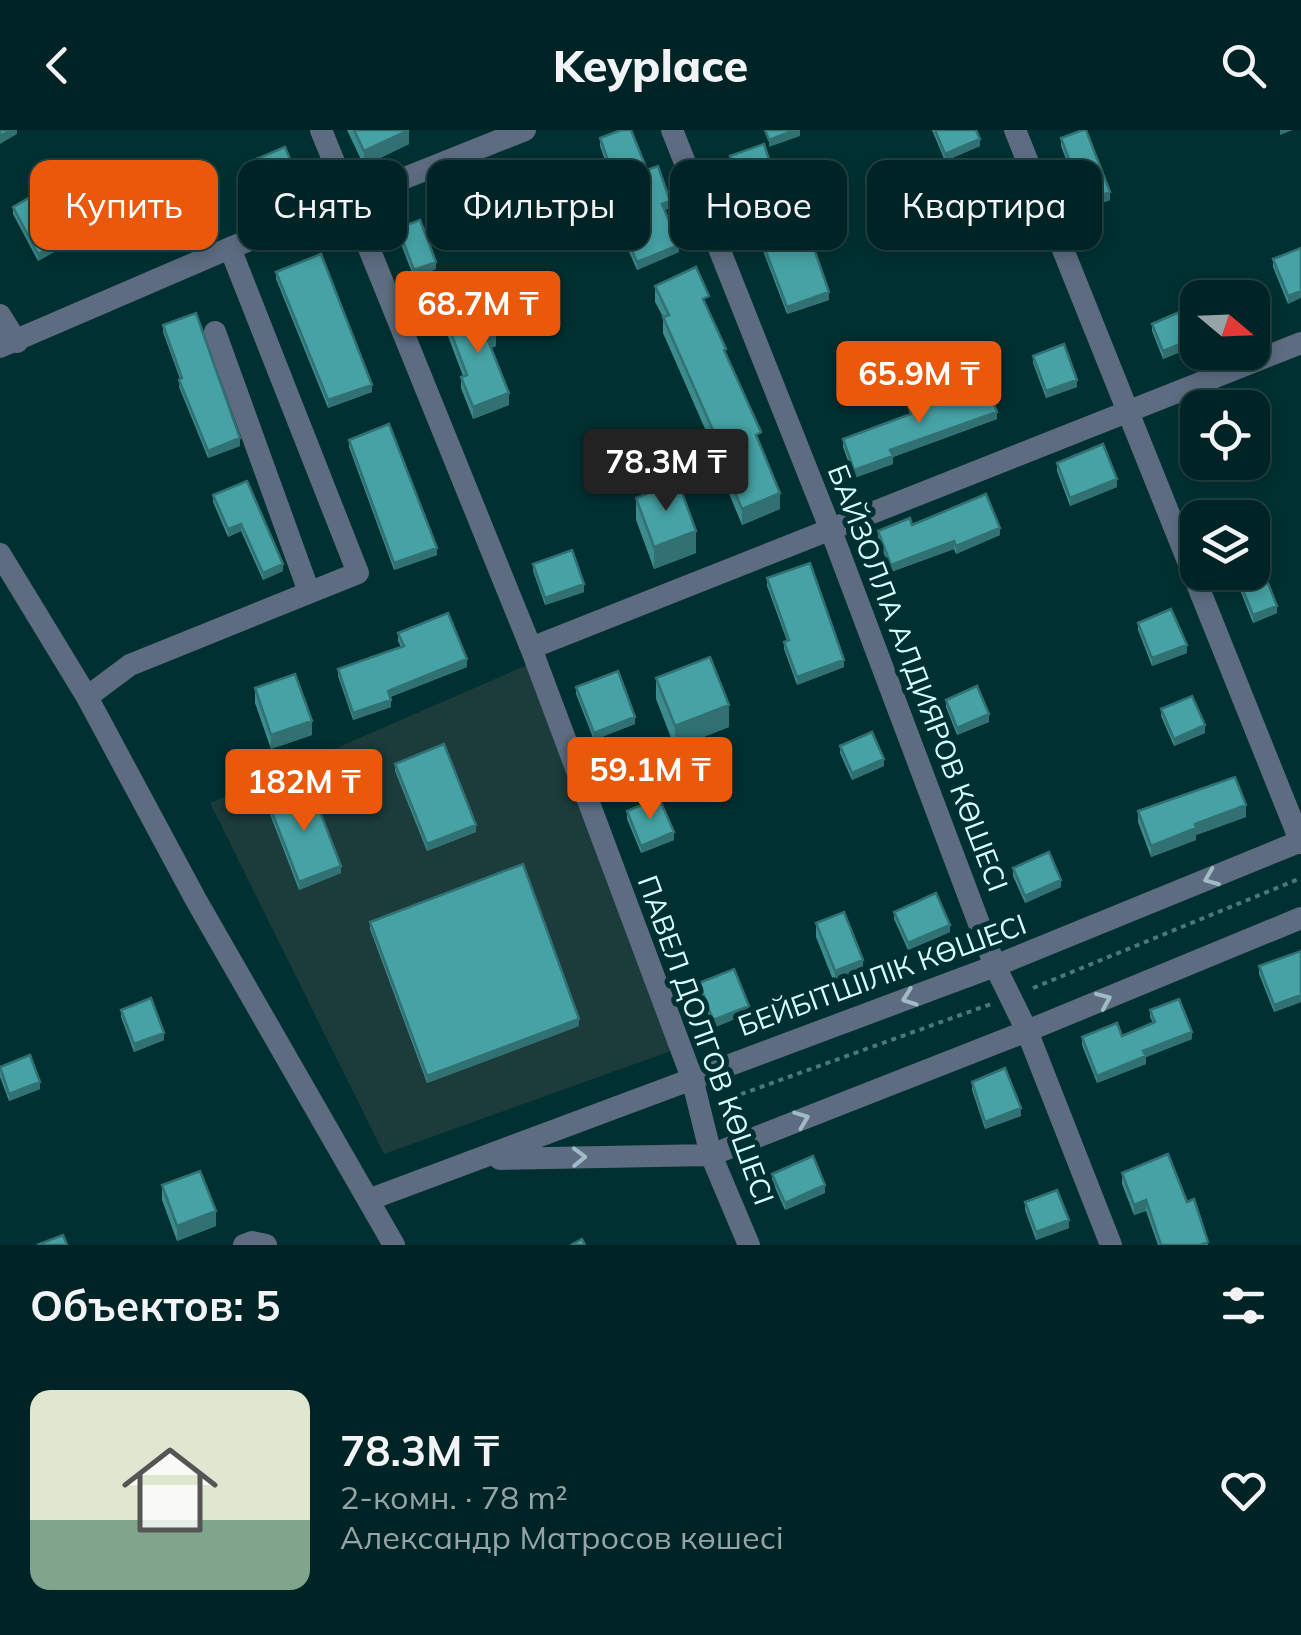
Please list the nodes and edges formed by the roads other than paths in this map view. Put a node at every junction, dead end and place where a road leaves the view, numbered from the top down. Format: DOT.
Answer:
graph roads {
  1 [pos="321,130"];
  2 [pos="526,130"];
  3 [pos="672,130"];
  4 [pos="1014,130"];
  5 [pos="333,160"];
  6 [pos="407,177"];
  7 [pos="238,245"];
  8 [pos="230,248"];
  9 [pos="370,250"];
  10 [pos="0,315"];
  11 [pos="215,332"];
  12 [pos="1301,342"];
  13 [pos="8,345"];
  14 [pos="1128,411"];
  15 [pos="830,528"];
  16 [pos="0,554"];
  17 [pos="309,592"];
  18 [pos="531,648"];
  19 [pos="87,697"];
  20 [pos="1301,842"];
  21 [pos="1301,918"];
  22 [pos="996,966"];
  23 [pos="1027,1031"];
  24 [pos="692,1078"];
  25 [pos="711,1155"];
  26 [pos="481,1159"];
  27 [pos="368,1200"];
  28 [pos="244,1245"];
  29 [pos="266,1245"];
  30 [pos="394,1245"];
  31 [pos="748,1245"];
  32 [pos="1111,1245"];
  1 -- 5 [label="street, ПАВЕЛ ДОЛГОВ КӨШЕСІ"];
  2 -- 6 [label="street"];
  3 -- 15 [label="street, БАЙЗОЛЛА АЛДИЯРОВ КӨШЕСІ"];
  4 -- 14 [label="street"];
  7 -- 8 [label="street"];
  8 -- 13 [label="street"];
  8 -- 17 [label="street"];
  9 -- 18 [label="street, ПАВЕЛ ДОЛГОВ КӨШЕСІ"];
  10 -- 13 [label="street"];
  11 -- 17 [label="street"];
  12 -- 14 [label="street"];
  14 -- 15 [label="street"];
  14 -- 20 [label="street"];
  15 -- 18 [label="street"];
  15 -- 22 [label="street, БАЙЗОЛЛА АЛДИЯРОВ КӨШЕСІ"];
  16 -- 19 [label="street"];
  17 -- 19 [label="street"];
  18 -- 24 [label="street, ПАВЕЛ ДОЛГОВ КӨШЕСІ"];
  19 -- 27 [label="street"];
  20 -- 22 [label="street, БЕЙБІТШІЛІК КӨШЕСІ, one-way"];
  23 -- 21 [label="street, БЕЙБІТШІЛІК КӨШЕСІ, one-way"];
  22 -- 23 [label="street, БАЙЗОЛЛА АЛДИЯРОВ КӨШЕСІ"];
  22 -- 24 [label="street, БЕЙБІТШІЛІК КӨШЕСІ, one-way"];
  25 -- 23 [label="street, БЕЙБІТШІЛІК КӨШЕСІ, one-way"];
  23 -- 32 [label="street, БАЙЗОЛЛА АЛДИЯРОВ КӨШЕСІ"];
  24 -- 25 [label="street, ПАВЕЛ ДОЛГОВ КӨШЕСІ"];
  24 -- 26 [label="street, БЕЙБІТШІЛІК КӨШЕСІ"];
  26 -- 25 [label="street, БЕЙБІТШІЛІК КӨШЕСІ, one-way"];
  25 -- 31 [label="street, ПАВЕЛ ДОЛГОВ КӨШЕСІ"];
  26 -- 27 [label="street, БЕЙБІТШІЛІК КӨШЕСІ"];
  27 -- 30 [label="street"];
  28 -- 29 [label="street"];
}
